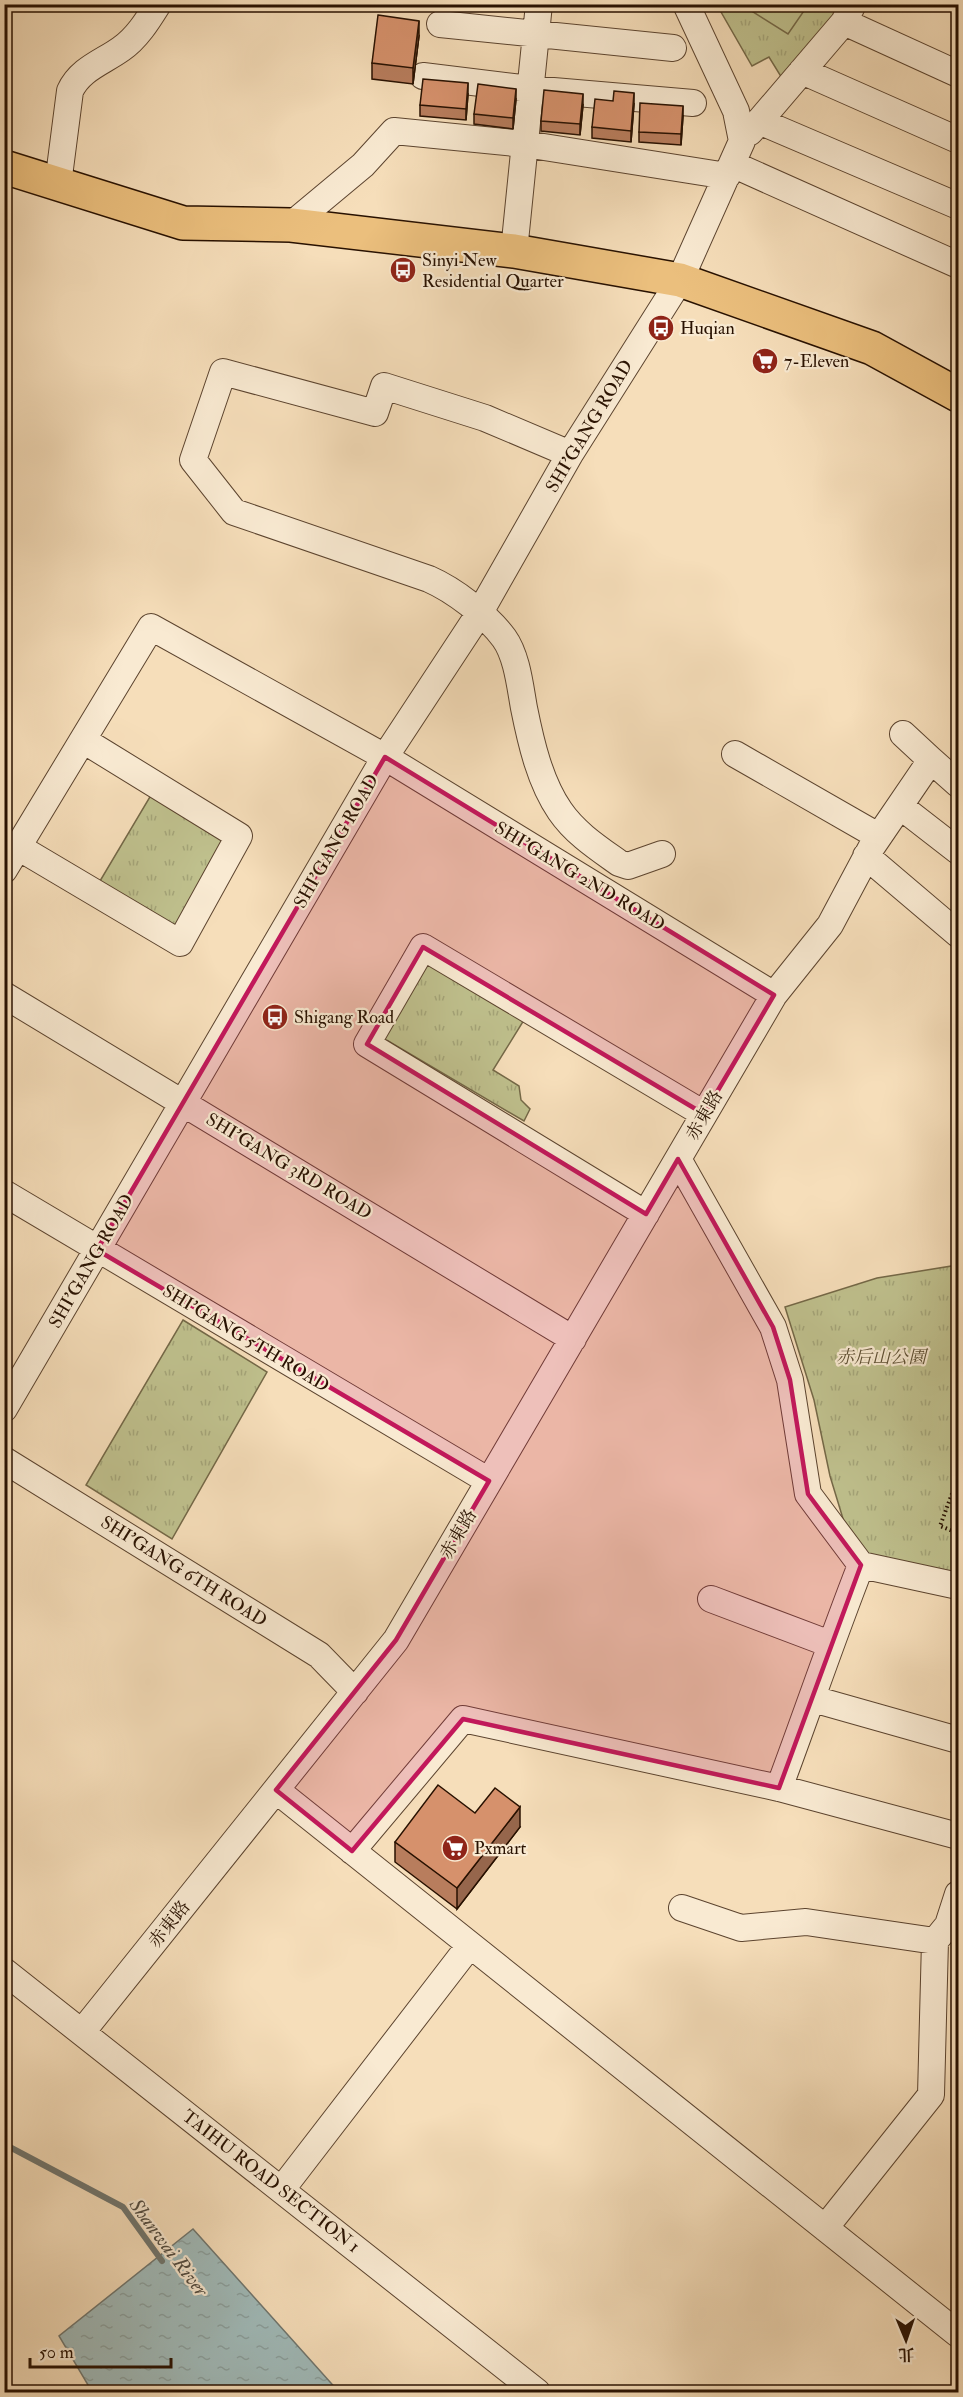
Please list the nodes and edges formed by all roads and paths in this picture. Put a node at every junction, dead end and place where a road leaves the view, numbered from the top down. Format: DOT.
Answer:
graph roads {
  1 [pos="158,4"];
  2 [pos="539,4"];
  3 [pos="686,4"];
  4 [pos="849,13"];
  5 [pos="440,24"];
  6 [pos="536,33"];
  7 [pos="673,48"];
  8 [pos="802,72"];
  9 [pos="958,74"];
  10 [pos="423,76"];
  11 [pos="530,89"];
  12 [pos="693,104"];
  13 [pos="759,121"];
  14 [pos="958,140"];
  15 [pos="742,141"];
  16 [pos="525,144"];
  17 [pos="4,167"];
  18 [pos="729,170"];
  19 [pos="58,184"];
  20 [pos="958,206"];
  21 [pos="291,225"];
  22 [pos="514,250"];
  23 [pos="958,265"];
  24 [pos="680,280"];
  25 [pos="958,395"];
  26 [pos="570,454"];
  27 [pos="479,614"];
  28 [pos="903,734"];
  29 [pos="82,740"];
  30 [pos="735,754"];
  31 [pos="385,757"];
  32 [pos="931,760"];
  33 [pos="958,784"];
  34 [pos="900,806"];
  35 [pos="872,846"];
  36 [pos="18,847"];
  37 [pos="958,851"];
  38 [pos="662,854"];
  39 [pos="4,870"];
  40 [pos="958,934"];
  41 [pos="4,995"];
  42 [pos="774,995"];
  43 [pos="184,1102"];
  44 [pos="704,1114"];
  45 [pos="678,1160"];
  46 [pos="4,1193"];
  47 [pos="646,1214"];
  48 [pos="98,1250"];
  49 [pos="573,1339"];
  50 [pos="4,1409"];
  51 [pos="4,1460"];
  52 [pos="489,1481"];
  53 [pos="958,1482"];
  54 [pos="958,1533"];
  55 [pos="861,1565"];
  56 [pos="958,1586"];
  57 [pos="711,1599"];
  58 [pos="830,1644"];
  59 [pos="355,1692"];
  60 [pos="813,1699"];
  61 [pos="958,1740"];
  62 [pos="779,1788"];
  63 [pos="276,1790"];
  64 [pos="958,1836"];
  65 [pos="352,1851"];
  66 [pos="958,1894"];
  67 [pos="682,1908"];
  68 [pos="935,1941"];
  69 [pos="470,1945"];
  70 [pos="4,1971"];
  71 [pos="82,2032"];
  72 [pos="282,2189"];
  73 [pos="825,2228"];
  74 [pos="958,2334"];
  75 [pos="537,2392"];
  1 -- 19 [label="street"];
  2 -- 6 [label="street"];
  3 -- 15 [label="street"];
  4 -- 8 [label="street"];
  4 -- 9 [label="street"];
  5 -- 6 [label="street"];
  6 -- 7 [label="street"];
  6 -- 11 [label="street"];
  8 -- 13 [label="street"];
  8 -- 14 [label="street"];
  10 -- 11 [label="street"];
  11 -- 12 [label="street"];
  11 -- 16 [label="street"];
  13 -- 15 [label="street"];
  13 -- 20 [label="street"];
  15 -- 18 [label="street"];
  16 -- 18 [label="street"];
  16 -- 21 [label="street"];
  16 -- 22 [label="street"];
  17 -- 19 [label="main road"];
  18 -- 23 [label="street"];
  18 -- 24 [label="street"];
  19 -- 21 [label="main road"];
  21 -- 22 [label="main road"];
  22 -- 24 [label="main road"];
  24 -- 25 [label="main road"];
  24 -- 26 [label="street, SHI'GANG ROAD"];
  26 -- 27 [label="street, SHI'GANG ROAD"];
  26 -- 27 [label="street"];
  27 -- 31 [label="street, SHI'GANG ROAD"];
  27 -- 38 [label="street"];
  28 -- 32 [label="street"];
  29 -- 31 [label="street, SHI'GANG 2ND ROAD"];
  29 -- 36 [label="street"];
  29 -- 36 [label="street"];
  30 -- 35 [label="street"];
  31 -- 42 [label="street, SHI'GANG 2ND ROAD"];
  31 -- 43 [label="street, SHI'GANG ROAD"];
  32 -- 33 [label="street"];
  32 -- 34 [label="street, 赤東路"];
  34 -- 35 [label="street, 赤東路"];
  34 -- 37 [label="street"];
  35 -- 40 [label="street"];
  35 -- 42 [label="street, 赤東路"];
  36 -- 39 [label="street"];
  41 -- 43 [label="street, SHI'GANG 3RD ROAD"];
  42 -- 44 [label="street, 赤東路"];
  43 -- 48 [label="street, SHI'GANG ROAD"];
  43 -- 49 [label="street, SHI'GANG 3RD ROAD"];
  44 -- 45 [label="street, 赤東路"];
  44 -- 47 [label="street"];
  45 -- 47 [label="street, 赤東路"];
  45 -- 55 [label="street"];
  46 -- 48 [label="street, SHI'GANG 5TH ROAD"];
  47 -- 49 [label="street, 赤東路"];
  48 -- 50 [label="street, SHI'GANG ROAD"];
  48 -- 52 [label="street, SHI'GANG 5TH ROAD"];
  49 -- 52 [label="street, 赤東路"];
  51 -- 59 [label="street, SHI'GANG 6TH ROAD"];
  52 -- 59 [label="street, 赤東路"];
  53 -- 54 [label="path"];
  55 -- 56 [label="street"];
  55 -- 58 [label="street"];
  57 -- 58 [label="street"];
  58 -- 60 [label="street"];
  59 -- 63 [label="street, 赤東路"];
  60 -- 61 [label="street"];
  60 -- 62 [label="street"];
  62 -- 64 [label="street"];
  62 -- 65 [label="street"];
  63 -- 65 [label="street"];
  63 -- 71 [label="street, 赤東路"];
  65 -- 69 [label="street"];
  66 -- 68 [label="street"];
  67 -- 68 [label="street"];
  68 -- 73 [label="street"];
  69 -- 72 [label="street"];
  69 -- 73 [label="street"];
  70 -- 71 [label="street, TAIHU ROAD SECTION 1"];
  71 -- 72 [label="street, TAIHU ROAD SECTION 1"];
  72 -- 75 [label="street, TAIHU ROAD SECTION 1"];
  73 -- 74 [label="street"];
}
